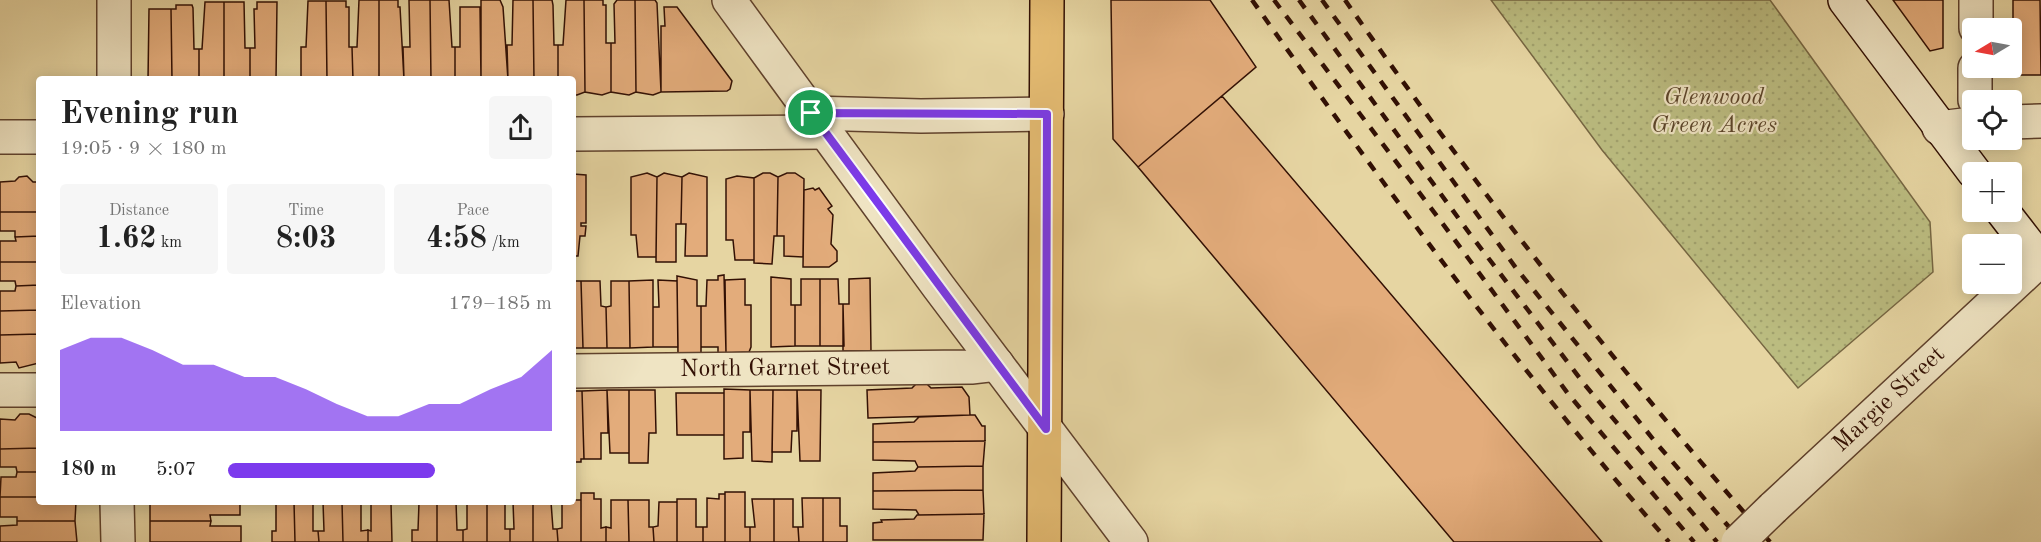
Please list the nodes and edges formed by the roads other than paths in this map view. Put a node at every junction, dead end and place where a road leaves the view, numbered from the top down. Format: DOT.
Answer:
graph roads {
  1 [pos="114,0"];
  2 [pos="729,0"];
  3 [pos="1047,0"];
  4 [pos="1845,0"];
  5 [pos="1976,0"];
  6 [pos="1976,18"];
  7 [pos="114,76"];
  8 [pos="1047,114"];
  9 [pos="2041,121"];
  10 [pos="2022,122"];
  11 [pos="818,123"];
  12 [pos="1962,126"];
  13 [pos="1939,129"];
  14 [pos="576,134"];
  15 [pos="0,137"];
  16 [pos="36,137"];
  17 [pos="1967,162"];
  18 [pos="2011,222"];
  19 [pos="2041,260"];
  20 [pos="997,364"];
  21 [pos="576,371"];
  22 [pos="0,390"];
  23 [pos="36,390"];
  24 [pos="1046,429"];
  25 [pos="117,505"];
  26 [pos="118,542"];
  27 [pos="1044,542"];
  28 [pos="1131,542"];
  29 [pos="1738,542"];
  1 -- 7 [label="street"];
  2 -- 11 [label="street"];
  3 -- 8 [label="main road"];
  4 -- 13 [label="street"];
  5 -- 6 [label="street"];
  8 -- 11 [label="street"];
  8 -- 24 [label="main road"];
  9 -- 10 [label="street"];
  11 -- 14 [label="street"];
  11 -- 20 [label="street"];
  12 -- 13 [label="street"];
  13 -- 17 [label="street"];
  15 -- 16 [label="street"];
  18 -- 19 [label="street"];
  19 -- 29 [label="street, Margie Street, bridge"];
  20 -- 21 [label="street, North Garnet Street"];
  20 -- 24 [label="street"];
  22 -- 23 [label="street"];
  24 -- 27 [label="main road"];
  24 -- 28 [label="street"];
  25 -- 26 [label="street"];
}
